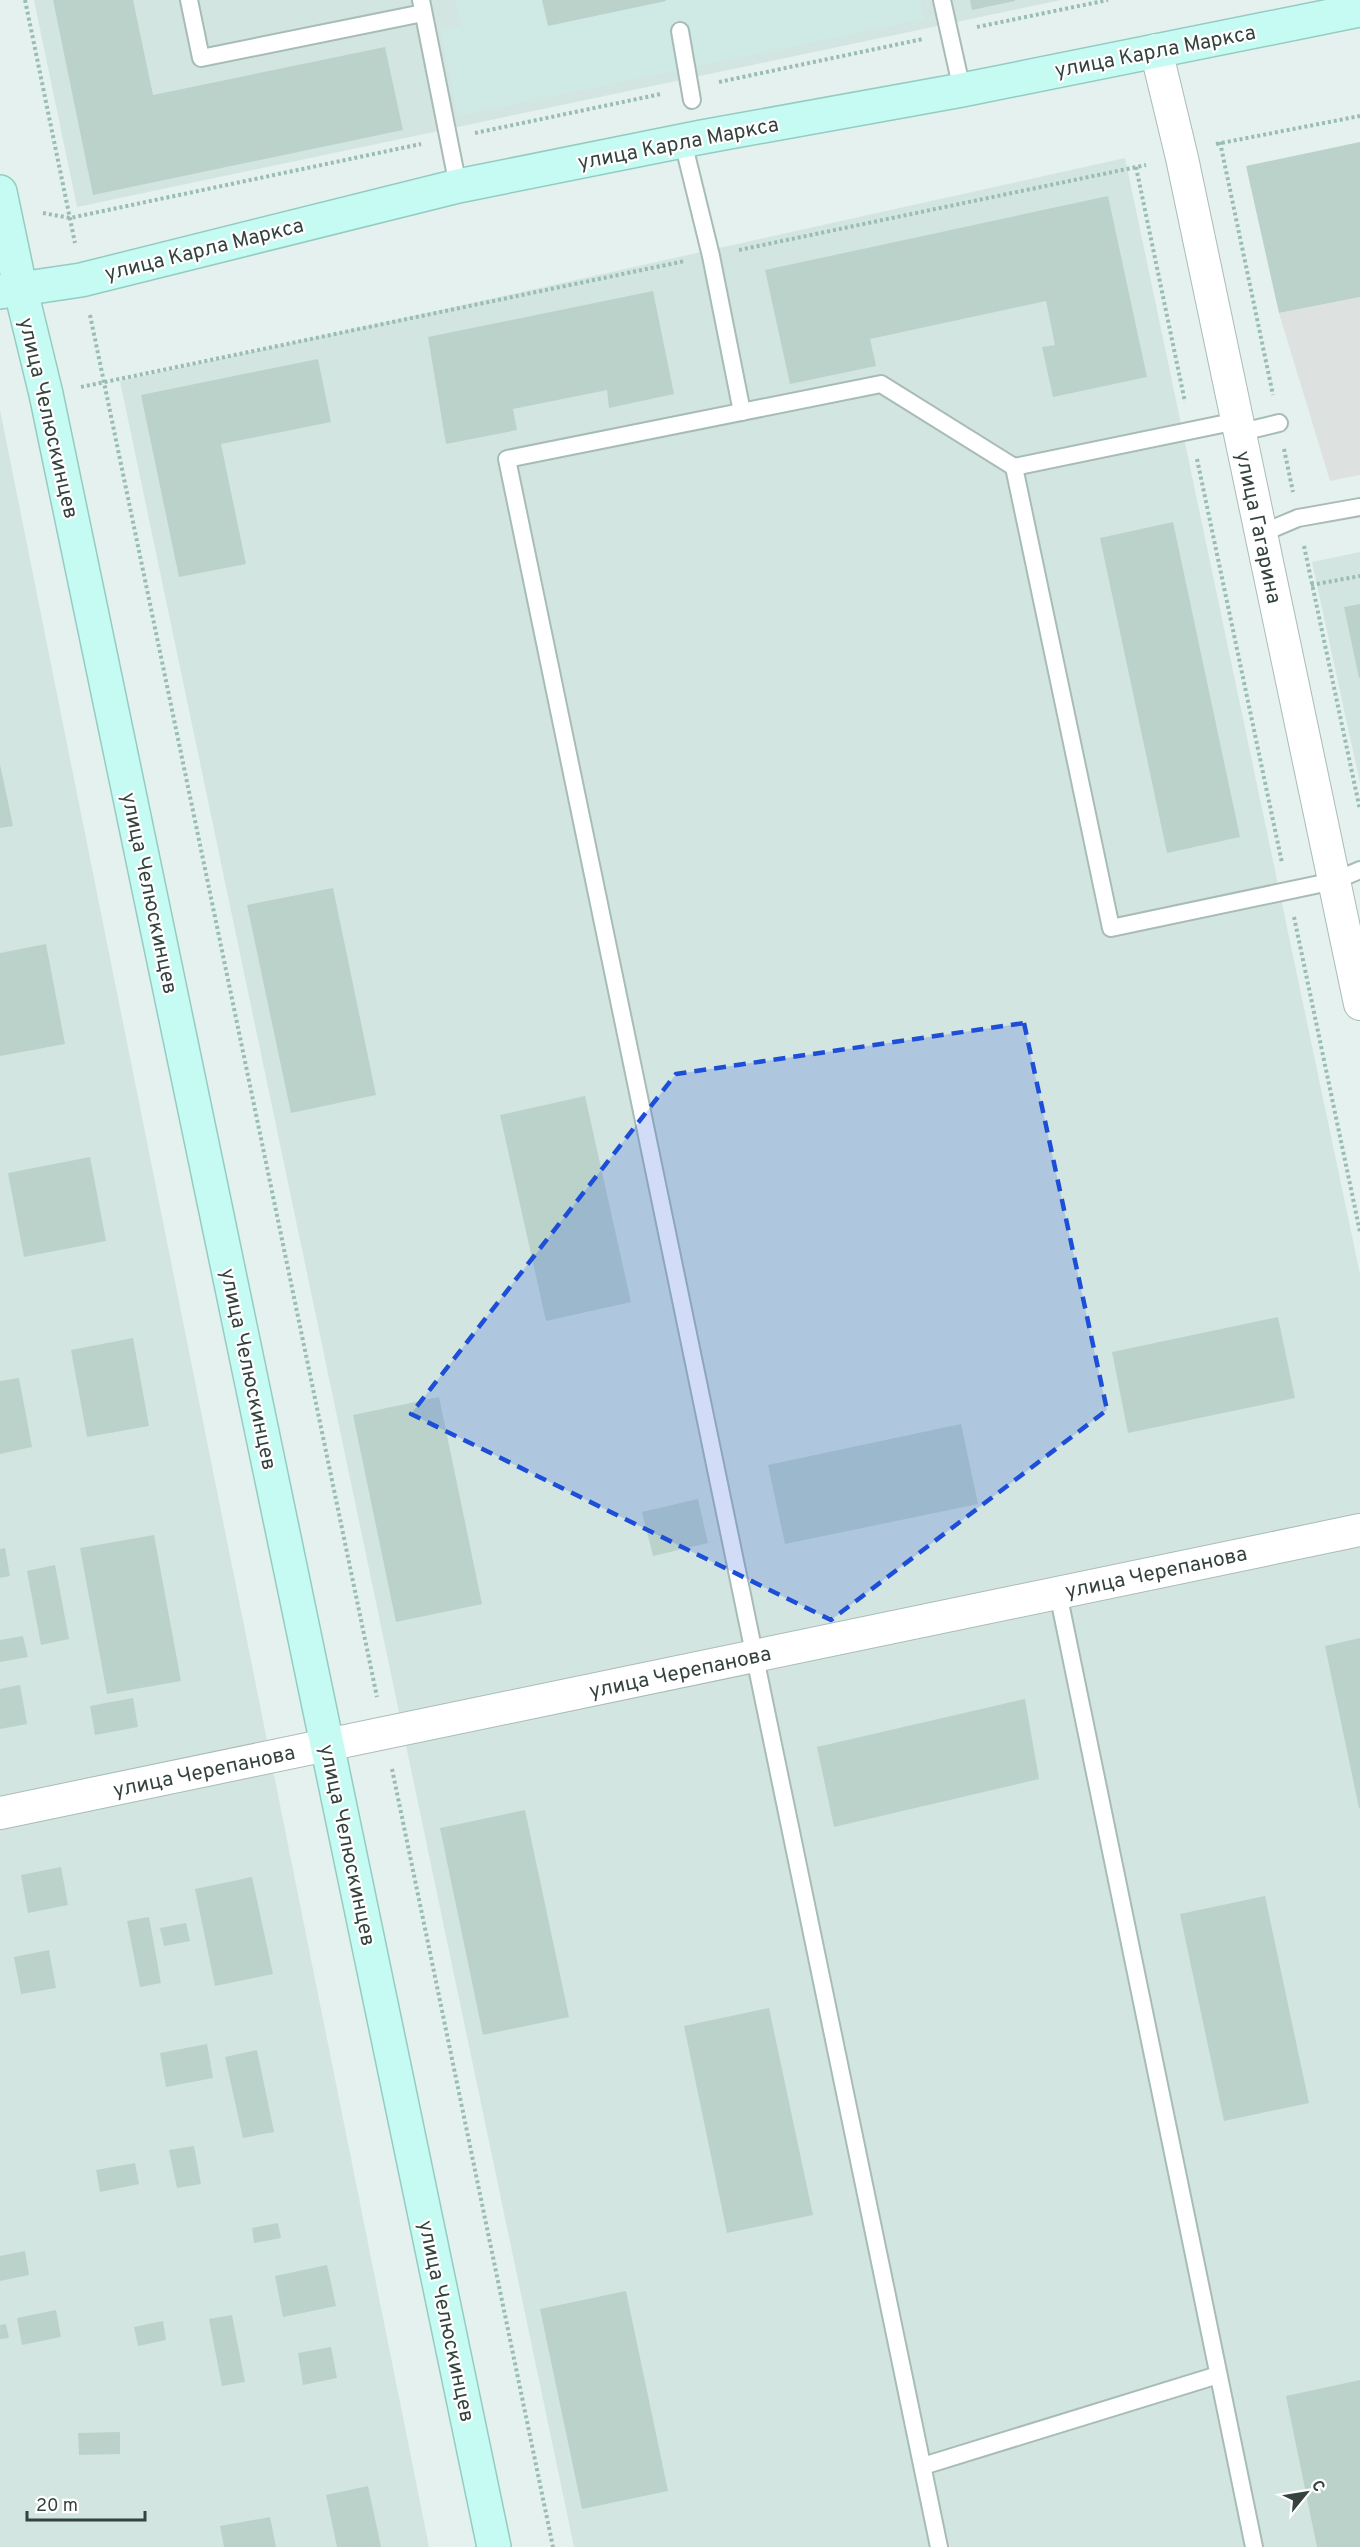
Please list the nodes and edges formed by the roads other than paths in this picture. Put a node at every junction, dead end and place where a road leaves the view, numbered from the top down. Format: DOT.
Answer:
graph roads {
  1 [pos="189,0"];
  2 [pos="942,0"];
  3 [pos="422,6"];
  4 [pos="1360,10"];
  5 [pos="680,31"];
  6 [pos="1156,50"];
  7 [pos="962,90"];
  8 [pos="692,94"];
  9 [pos="683,142"];
  10 [pos="458,186"];
  11 [pos="1,199"];
  12 [pos="10,290"];
  13 [pos="742,412"];
  14 [pos="1279,423"];
  15 [pos="1238,427"];
  16 [pos="1014,467"];
  17 [pos="1360,507"];
  18 [pos="1260,534"];
  19 [pos="1347,875"];
  20 [pos="1360,1004"];
  21 [pos="1360,1530"];
  22 [pos="1058,1593"];
  23 [pos="756,1656"];
  24 [pos="327,1745"];
  25 [pos="0,1813"];
  26 [pos="1218,2374"];
  27 [pos="922,2466"];
  28 [pos="494,2547"];
  29 [pos="939,2547"];
  30 [pos="1254,2547"];
  1 -- 3 [label="lane"];
  2 -- 7 [label="lane"];
  3 -- 10 [label="lane"];
  4 -- 6 [label="street, улица Карла Маркса"];
  5 -- 8 [label="lane"];
  6 -- 7 [label="street, улица Карла Маркса"];
  6 -- 15 [label="street, улица Гагарина"];
  7 -- 9 [label="street, улица Карла Маркса"];
  9 -- 10 [label="street, улица Карла Маркса"];
  9 -- 13 [label="lane"];
  10 -- 12 [label="street, улица Карла Маркса"];
  11 -- 12 [label="street, улица Челюскинцев"];
  12 -- 24 [label="street, улица Челюскинцев"];
  13 -- 16 [label="lane"];
  13 -- 23 [label="lane"];
  14 -- 15 [label="lane"];
  15 -- 16 [label="lane"];
  15 -- 18 [label="street, улица Гагарина"];
  16 -- 19 [label="lane"];
  17 -- 18 [label="lane"];
  18 -- 19 [label="street, улица Гагарина"];
  19 -- 20 [label="street, улица Гагарина"];
  21 -- 22 [label="street, улица Черепанова"];
  22 -- 23 [label="street, улица Черепанова"];
  22 -- 26 [label="lane"];
  23 -- 24 [label="street, улица Черепанова"];
  23 -- 27 [label="lane"];
  24 -- 25 [label="street, улица Черепанова"];
  24 -- 28 [label="street, улица Челюскинцев"];
  26 -- 27 [label="lane"];
  26 -- 30 [label="lane"];
  27 -- 29 [label="lane"];
}
